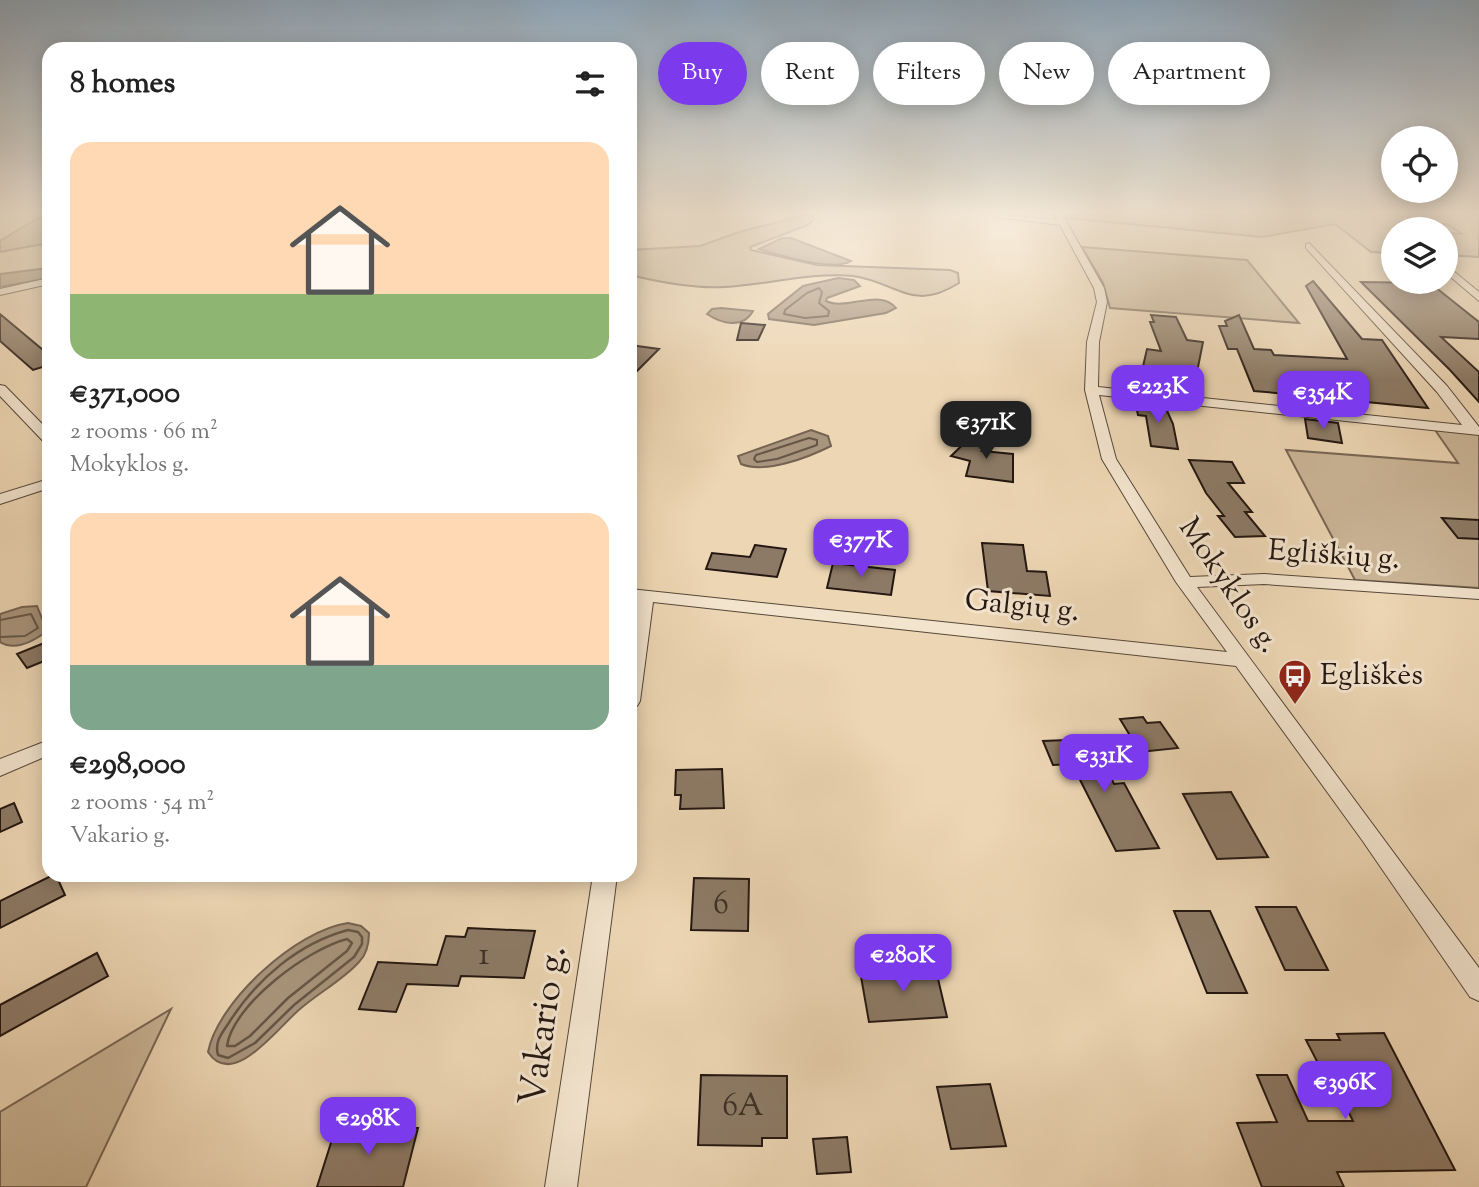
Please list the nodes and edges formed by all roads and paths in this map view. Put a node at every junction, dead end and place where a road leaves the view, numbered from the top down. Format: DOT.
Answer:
graph roads {
  1 [pos="1088,269"];
  2 [pos="1331,269"];
  3 [pos="1458,279"];
  4 [pos="42,283"];
  5 [pos="0,292"];
  6 [pos="1479,298"];
  7 [pos="0,389"];
  8 [pos="1091,390"];
  9 [pos="1476,431"];
  10 [pos="42,432"];
  11 [pos="42,485"];
  12 [pos="0,499"];
  13 [pos="1185,582"];
  14 [pos="1479,594"];
  15 [pos="637,595"];
  16 [pos="1241,660"];
  17 [pos="42,750"];
  18 [pos="0,768"];
  19 [pos="604,882"];
  20 [pos="1479,989"];
  21 [pos="561,1187"];
  1 -- 8 [label="street, Mokyklos g."];
  2 -- 9 [label="street"];
  3 -- 6 [label="street"];
  4 -- 5 [label="street"];
  7 -- 10 [label="street"];
  8 -- 9 [label="street"];
  8 -- 13 [label="street, Mokyklos g."];
  11 -- 12 [label="street"];
  13 -- 14 [label="street, Egliškių g."];
  13 -- 16 [label="street, Mokyklos g."];
  15 -- 16 [label="street, Galgių g."];
  16 -- 20 [label="street, Mokyklos g."];
  17 -- 18 [label="street"];
  19 -- 21 [label="street, Vakario g."];
}
